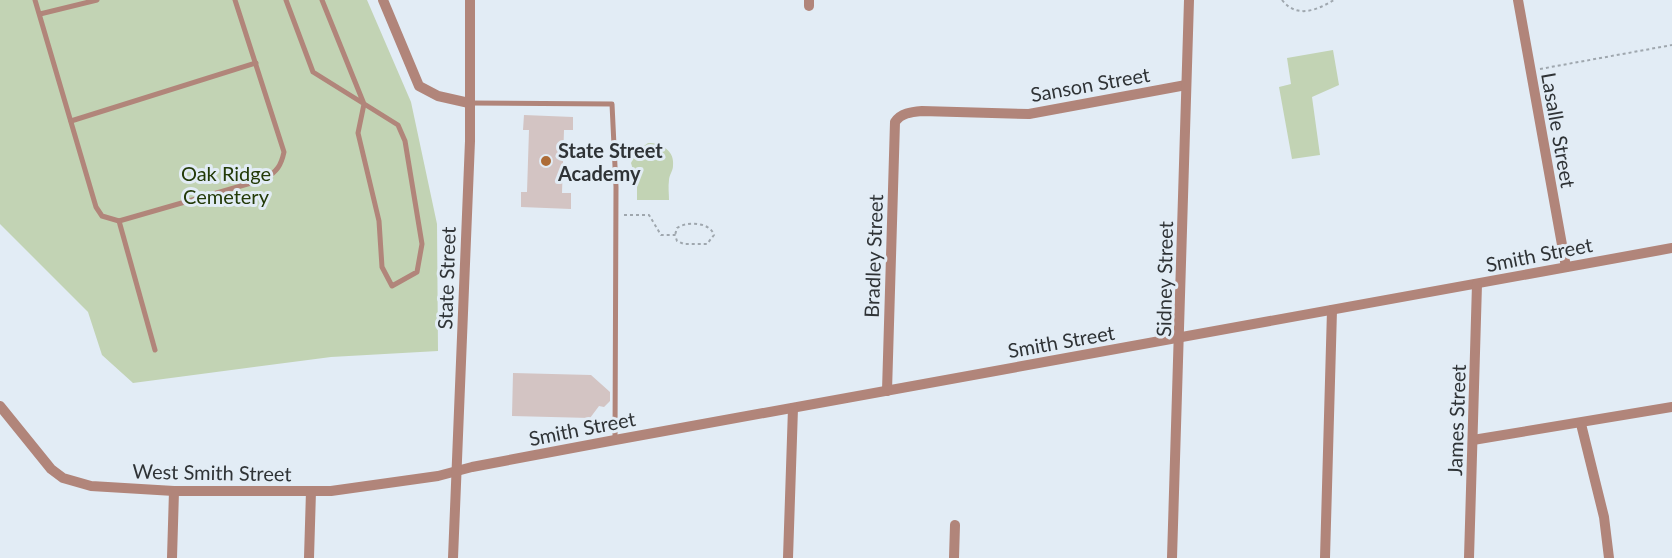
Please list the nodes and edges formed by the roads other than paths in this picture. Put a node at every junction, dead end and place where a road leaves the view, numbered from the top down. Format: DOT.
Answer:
graph roads {
  1 [pos="35,0"];
  2 [pos="97,0"];
  3 [pos="235,0"];
  4 [pos="286,0"];
  5 [pos="322,0"];
  6 [pos="383,0"];
  7 [pos="471,0"];
  8 [pos="1189,0"];
  9 [pos="1518,0"];
  10 [pos="40,14"];
  11 [pos="256,63"];
  12 [pos="1186,85"];
  13 [pos="469,103"];
  14 [pos="364,104"];
  15 [pos="71,121"];
  16 [pos="895,122"];
  17 [pos="119,221"];
  18 [pos="1672,248"];
  19 [pos="1566,267"];
  20 [pos="1477,284"];
  21 [pos="1332,310"];
  22 [pos="1180,337"];
  23 [pos="155,350"];
  24 [pos="887,391"];
  25 [pos="0,406"];
  26 [pos="1672,407"];
  27 [pos="793,408"];
  28 [pos="1581,424"];
  29 [pos="615,440"];
  30 [pos="1473,441"];
  31 [pos="456,471"];
  32 [pos="174,491"];
  33 [pos="311,491"];
  34 [pos="955,525"];
  35 [pos="172,558"];
  36 [pos="309,558"];
  37 [pos="453,558"];
  38 [pos="788,558"];
  39 [pos="954,558"];
  40 [pos="1172,558"];
  41 [pos="1325,558"];
  42 [pos="1469,558"];
  43 [pos="1609,558"];
  1 -- 10 [label="lane"];
  2 -- 10 [label="lane"];
  3 -- 11 [label="lane"];
  4 -- 14 [label="lane"];
  5 -- 14 [label="lane"];
  6 -- 13 [label="street"];
  7 -- 13 [label="street, State Street"];
  8 -- 12 [label="street, Sidney Street"];
  9 -- 19 [label="street, Lasalle Street"];
  10 -- 15 [label="lane"];
  11 -- 15 [label="lane"];
  11 -- 17 [label="lane"];
  12 -- 16 [label="street, Sanson Street"];
  12 -- 22 [label="street, Sidney Street"];
  13 -- 29 [label="lane"];
  13 -- 31 [label="street, State Street"];
  14 -- 14 [label="lane"];
  15 -- 17 [label="lane"];
  16 -- 24 [label="street, Bradley Street"];
  17 -- 23 [label="lane"];
  18 -- 19 [label="street, Smith Street"];
  19 -- 20 [label="street, Smith Street"];
  20 -- 21 [label="street, Smith Street"];
  20 -- 30 [label="street, James Street"];
  21 -- 22 [label="street, Smith Street"];
  21 -- 41 [label="street"];
  22 -- 24 [label="street, Smith Street"];
  22 -- 40 [label="street, Sidney Street"];
  24 -- 27 [label="street, Smith Street"];
  25 -- 32 [label="street, West Smith Street"];
  26 -- 28 [label="street"];
  27 -- 29 [label="street, Smith Street"];
  27 -- 38 [label="street"];
  28 -- 30 [label="street"];
  28 -- 43 [label="street"];
  29 -- 31 [label="street, Smith Street"];
  30 -- 42 [label="street, James Street"];
  31 -- 33 [label="street, West Smith Street"];
  31 -- 37 [label="street, State Street"];
  32 -- 33 [label="street, West Smith Street"];
  32 -- 35 [label="street"];
  33 -- 36 [label="street"];
  34 -- 39 [label="street"];
}
